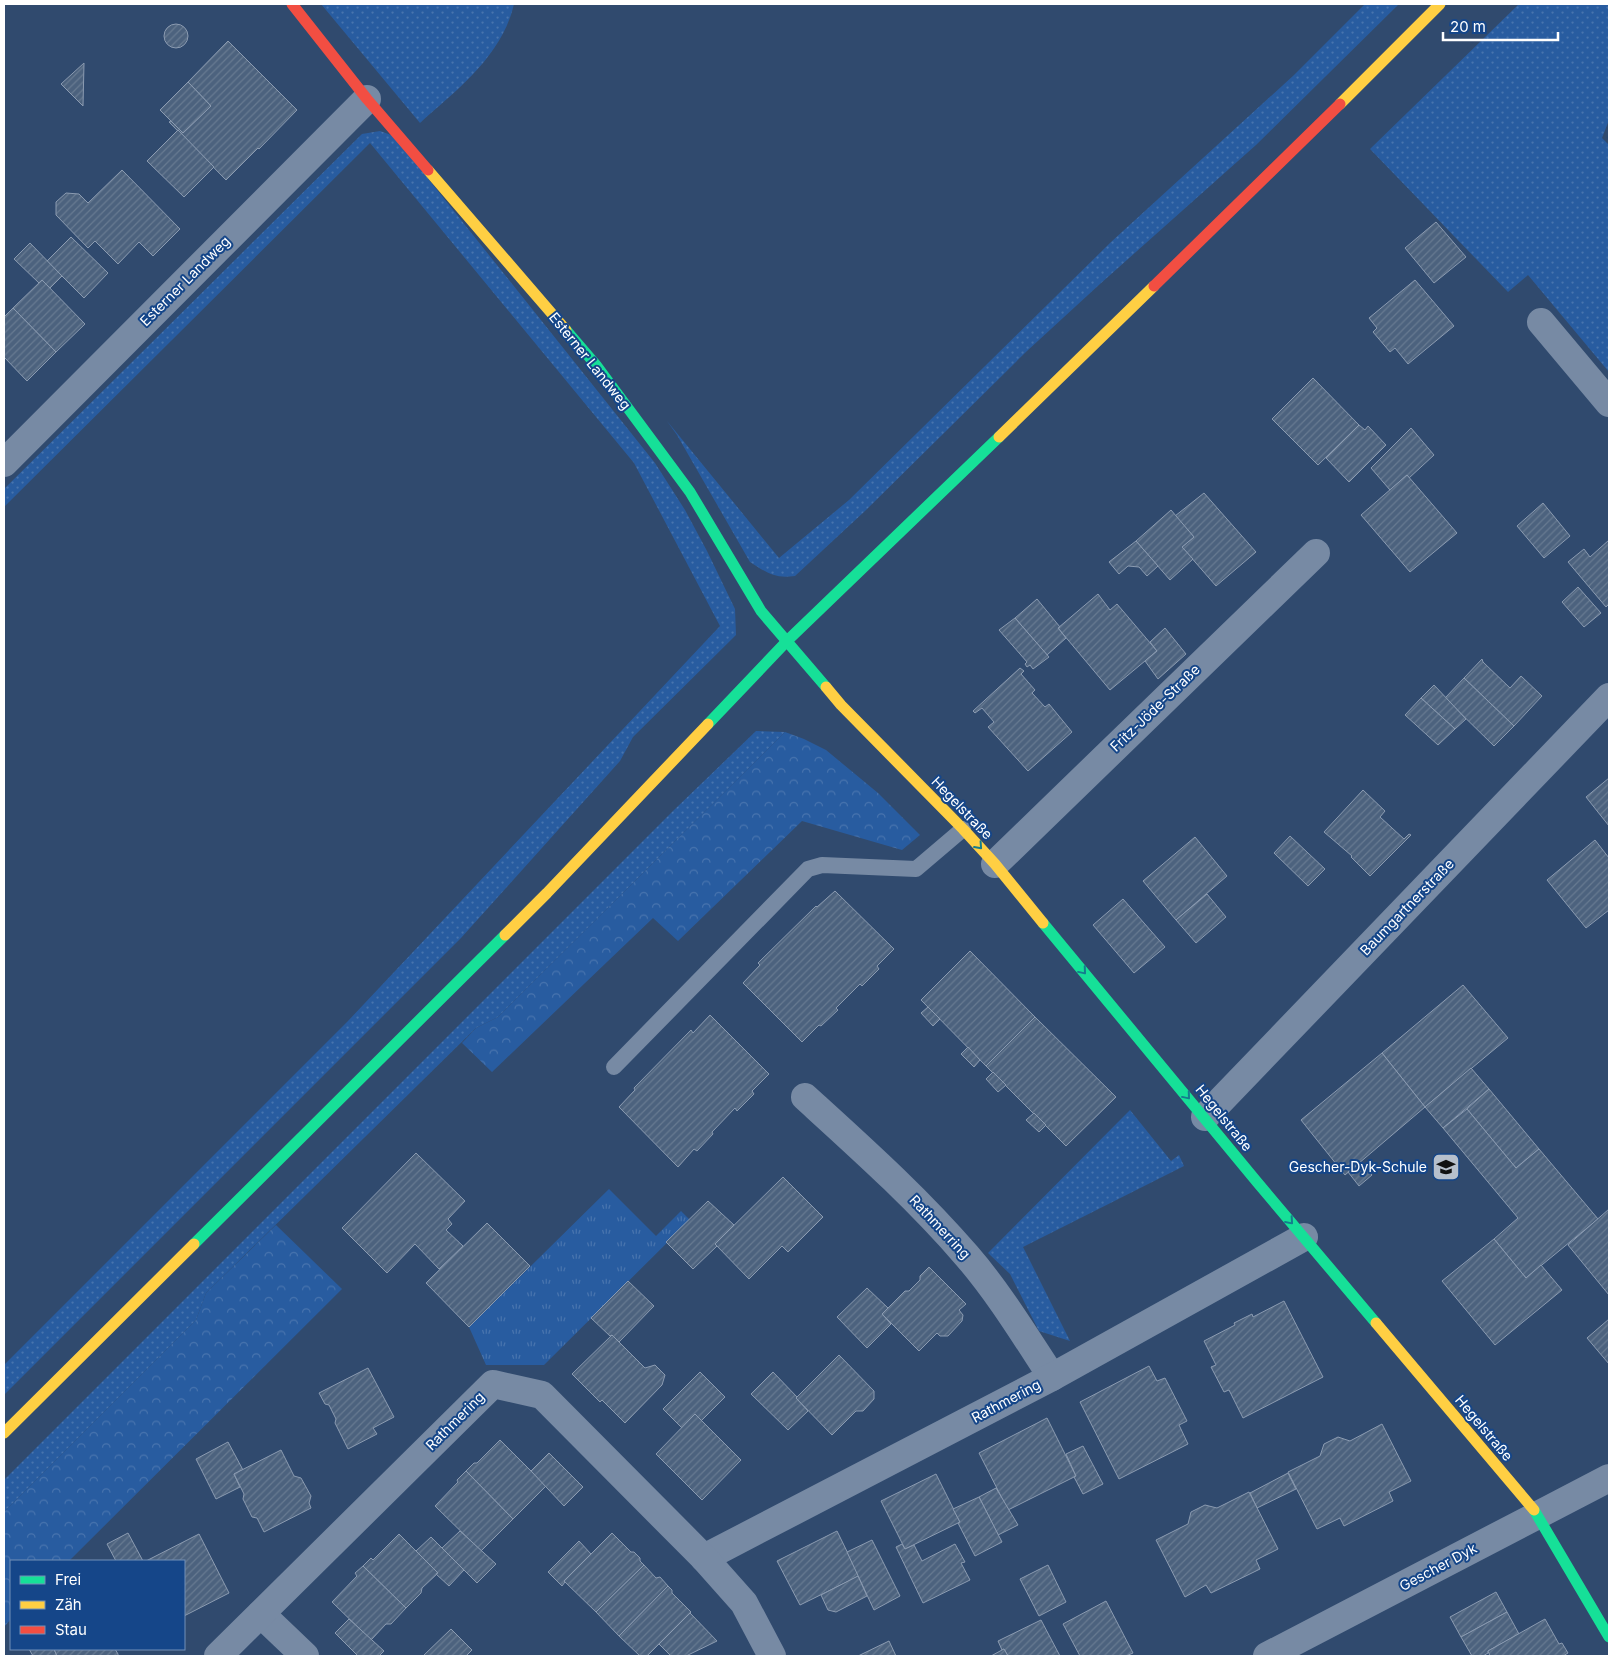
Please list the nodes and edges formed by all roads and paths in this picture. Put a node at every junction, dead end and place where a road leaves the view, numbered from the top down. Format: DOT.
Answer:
graph roads {
  1 [pos="292,4"];
  2 [pos="1440,4"];
  3 [pos="367,99"];
  4 [pos="1541,322"];
  5 [pos="1609,403"];
  6 [pos="4,463"];
  7 [pos="1316,553"];
  8 [pos="786,641"];
  9 [pos="1609,697"];
  10 [pos="963,829"];
  11 [pos="995,864"];
  12 [pos="614,1067"];
  13 [pos="805,1096"];
  14 [pos="1204,1117"];
  15 [pos="1304,1237"];
  16 [pos="1052,1377"];
  17 [pos="4,1433"];
  18 [pos="1609,1478"];
  19 [pos="1538,1515"];
  20 [pos="704,1558"];
  21 [pos="261,1614"];
  22 [pos="1609,1637"];
  23 [pos="218,1656"];
  24 [pos="306,1656"];
  25 [pos="772,1656"];
  26 [pos="1267,1656"];
  1 -- 3 [label="street, Esterner Landweg"];
  2 -- 8 [label="street"];
  3 -- 6 [label="street, Esterner Landweg"];
  3 -- 8 [label="street, Esterner Landweg"];
  4 -- 5 [label="street"];
  7 -- 11 [label="street, Fritz-Jöde-Straße"];
  8 -- 10 [label="street, Hegelstraße"];
  8 -- 17 [label="street"];
  9 -- 14 [label="street, Baumgartnerstraße"];
  10 -- 11 [label="street, Hegelstraße, one-way"];
  10 -- 12 [label="lane"];
  11 -- 14 [label="street, Hegelstraße, one-way"];
  13 -- 16 [label="street, Rathmerring"];
  14 -- 15 [label="street, Hegelstraße, one-way"];
  15 -- 16 [label="street, Rathmering"];
  15 -- 19 [label="street, Hegelstraße"];
  16 -- 20 [label="street, Rathmering"];
  18 -- 19 [label="street, Gescher Dyk"];
  19 -- 22 [label="street, Hegelstraße"];
  19 -- 26 [label="street, Gescher Dyk"];
  20 -- 21 [label="street, Rathmering"];
  20 -- 25 [label="street, Rathmering"];
  21 -- 23 [label="street, Rathmering"];
  21 -- 24 [label="street"];
}
